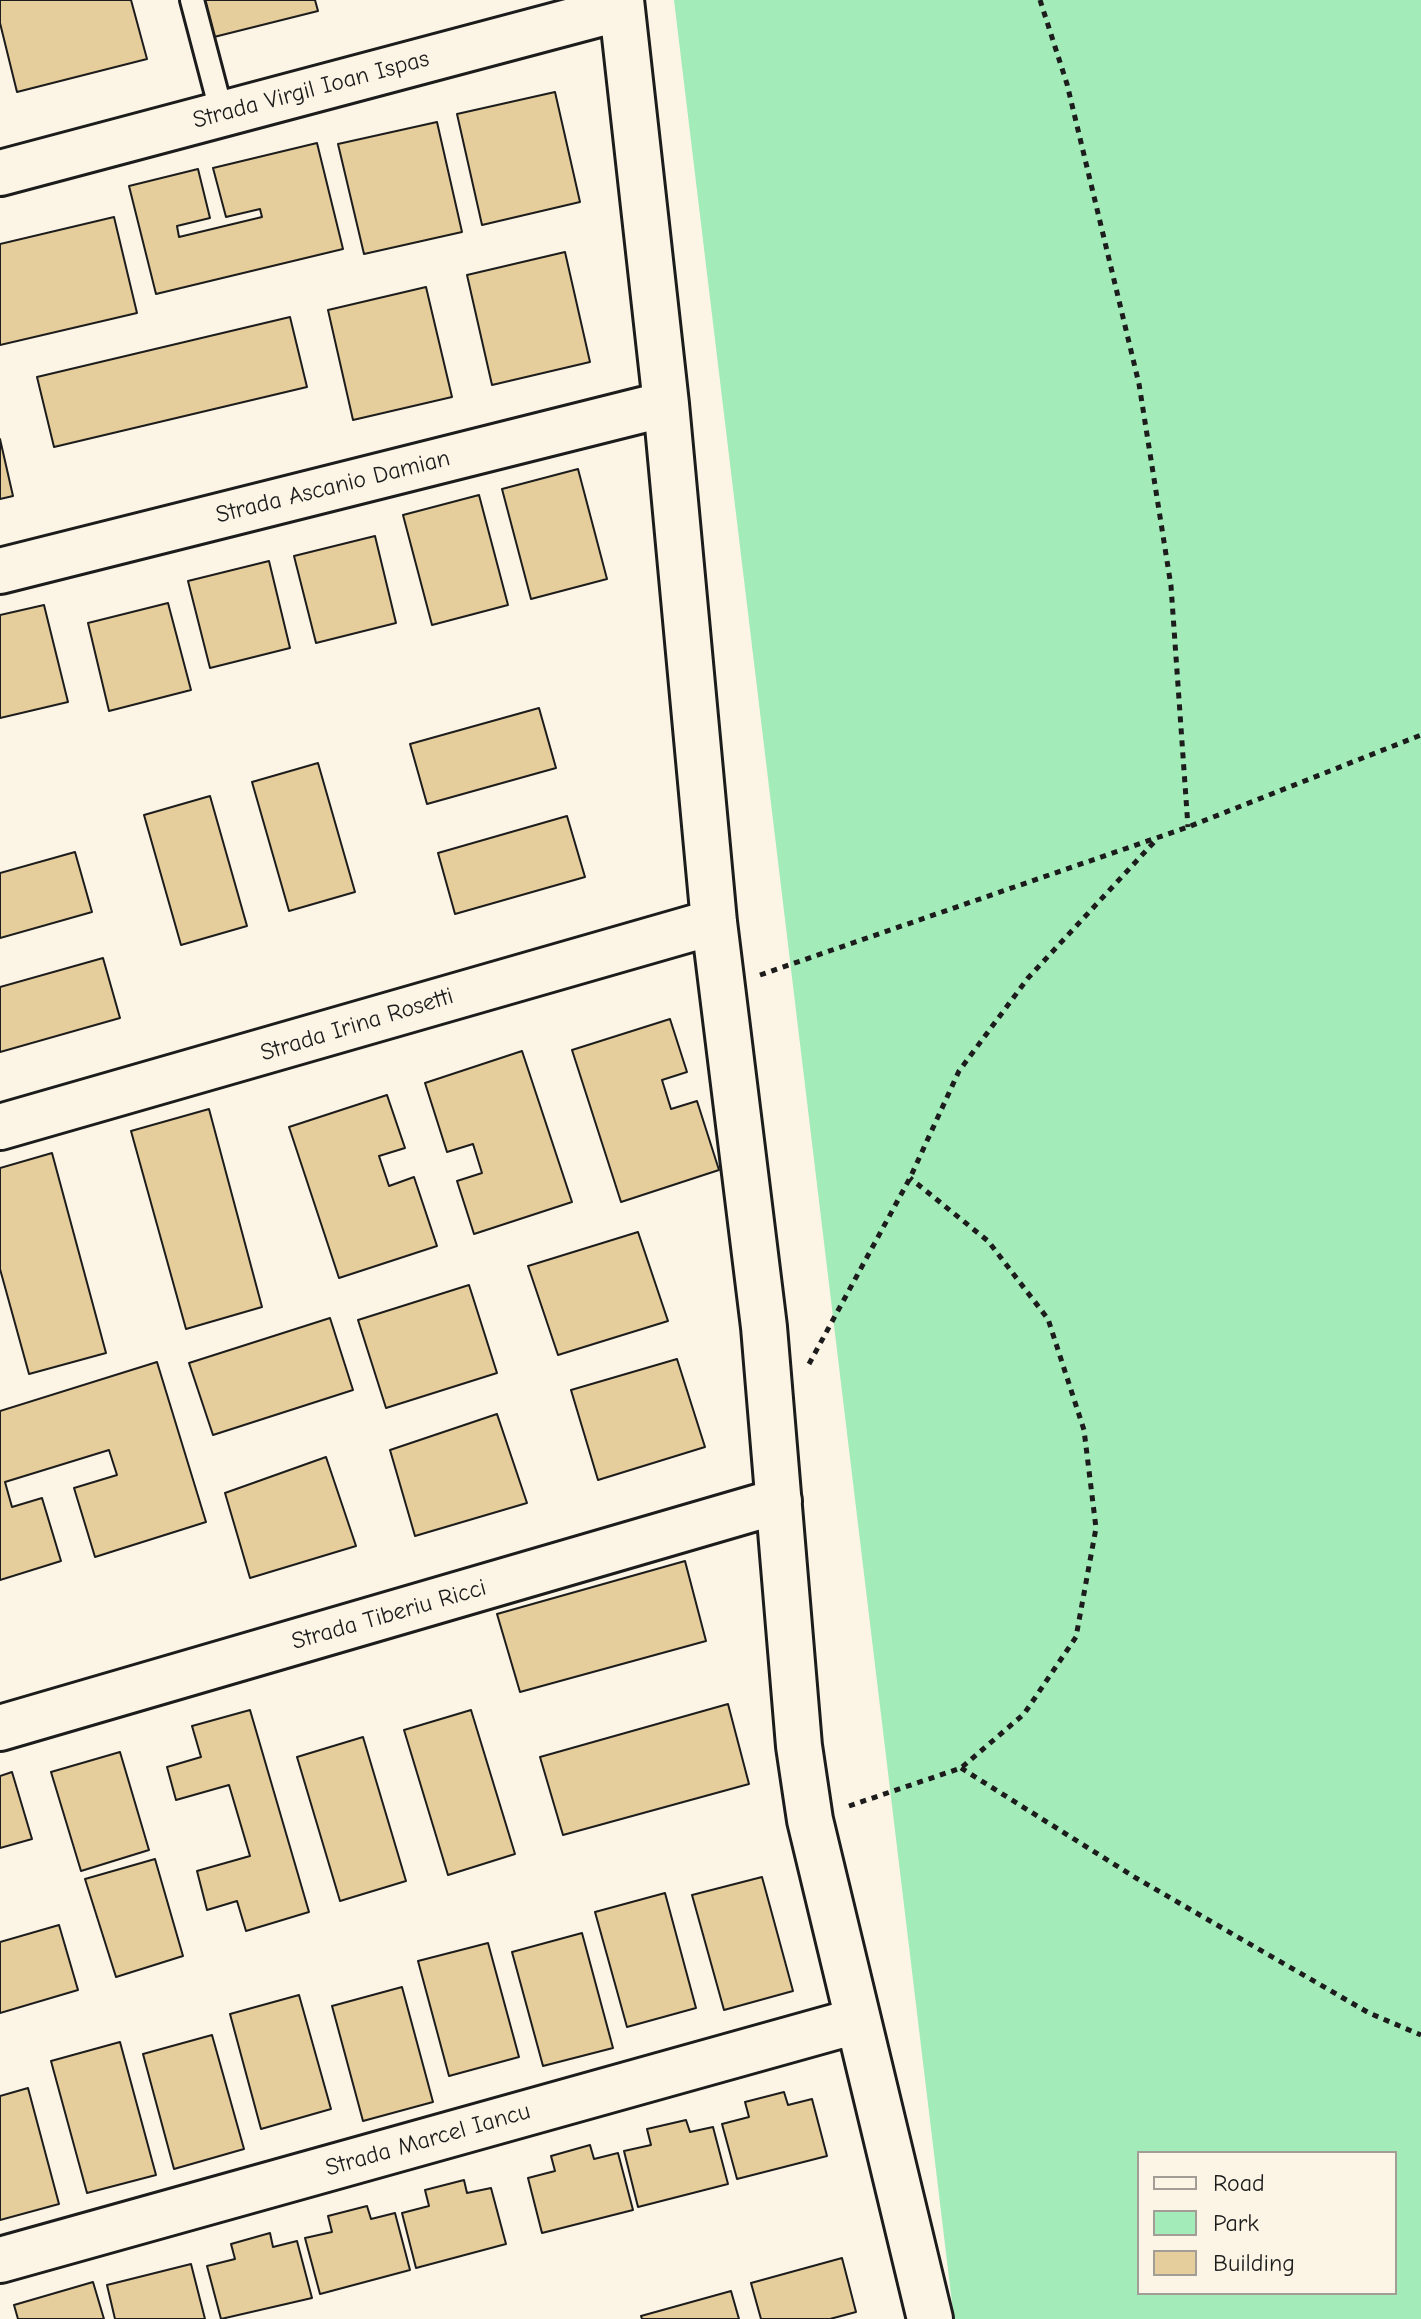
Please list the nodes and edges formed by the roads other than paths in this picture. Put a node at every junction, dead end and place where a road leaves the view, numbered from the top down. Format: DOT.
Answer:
graph roads {
  1 [pos="192,0"];
  2 [pos="621,4"];
  3 [pos="222,114"];
  4 [pos="0,173"];
  5 [pos="666,404"];
  6 [pos="0,571"];
  7 [pos="714,922"];
  8 [pos="0,1127"];
  9 [pos="779,1501"];
  10 [pos="0,1728"];
  11 [pos="856,2021"];
  12 [pos="0,2260"];
  13 [pos="930,2319"];
  1 -- 3 [label="lane"];
  2 -- 3 [label="street, Strada Virgil Ioan Ispas"];
  2 -- 5 [label="street"];
  3 -- 4 [label="street, Strada Virgil Ioan Ispas"];
  5 -- 6 [label="street, Strada Ascanio Damian"];
  5 -- 7 [label="street"];
  7 -- 8 [label="street, Strada Irina Rosetti"];
  7 -- 9 [label="street"];
  9 -- 10 [label="street, Strada Tiberiu Ricci"];
  9 -- 11 [label="street"];
  11 -- 12 [label="street, Strada Marcel Iancu"];
  11 -- 13 [label="street"];
}
